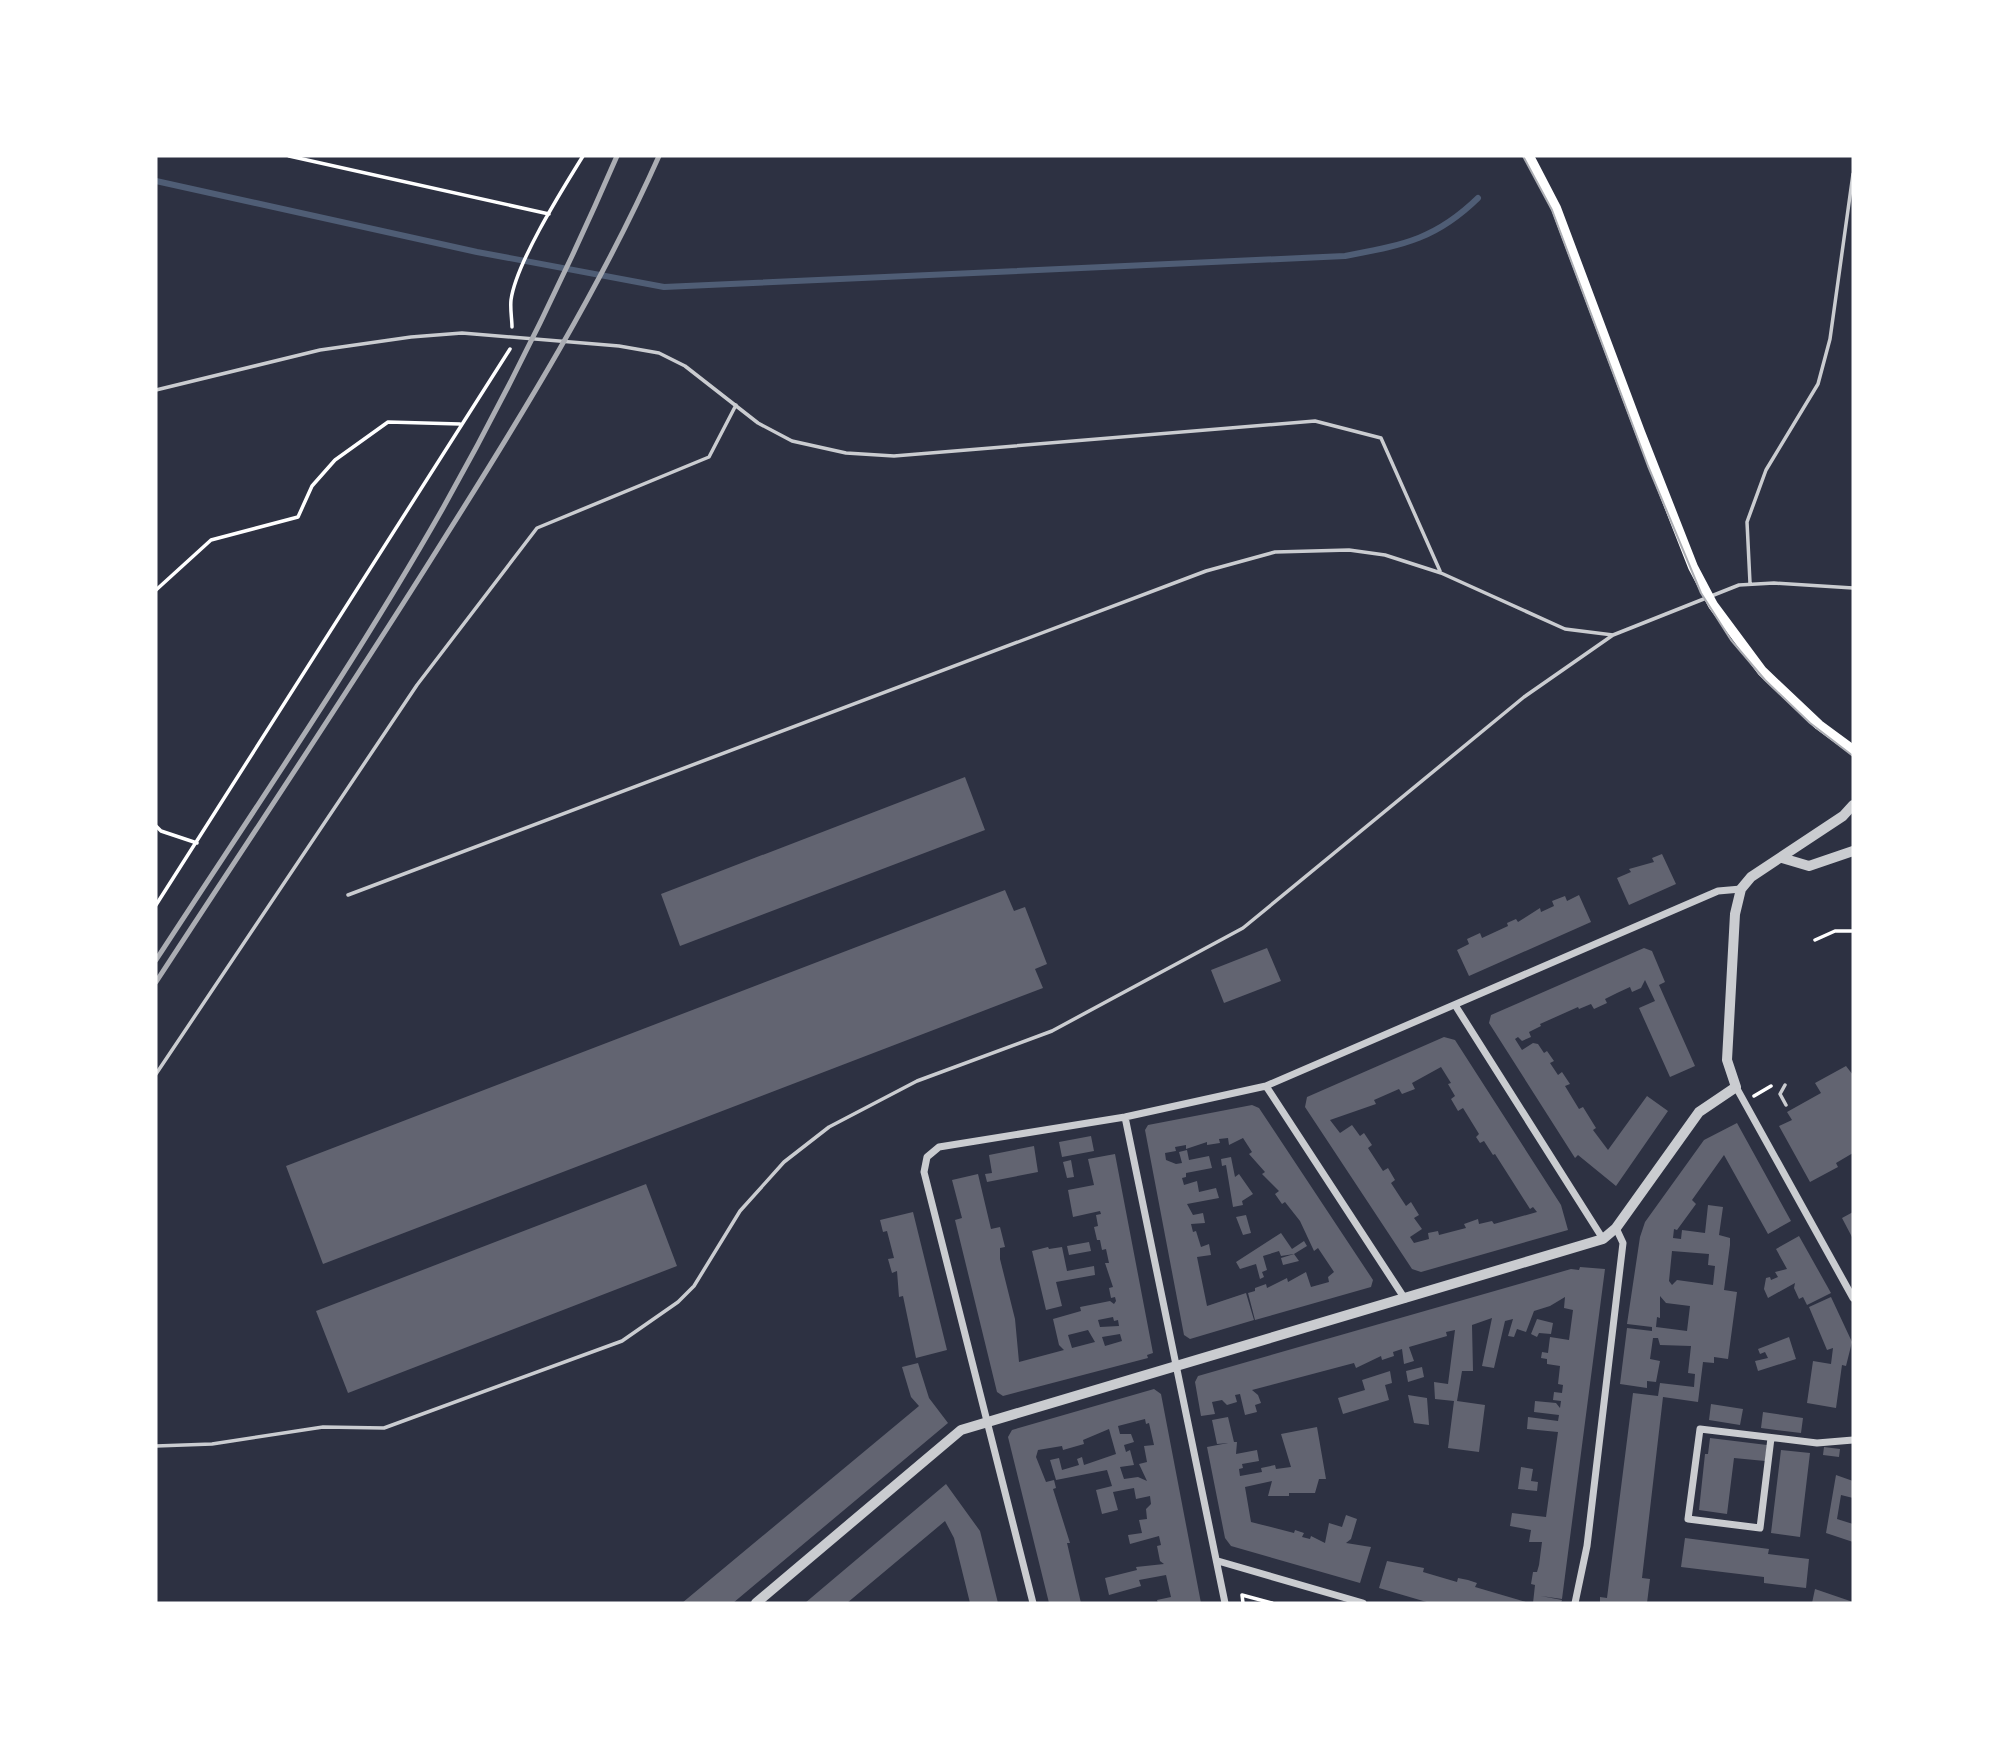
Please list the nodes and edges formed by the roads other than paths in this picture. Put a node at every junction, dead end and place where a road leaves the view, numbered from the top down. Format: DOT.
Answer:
graph roads {
  1 [pos="1529,156"];
  2 [pos="1853,174"];
  3 [pos="156,390"];
  4 [pos="736,405"];
  5 [pos="1441,573"];
  6 [pos="1750,583"];
  7 [pos="1853,589"];
  8 [pos="1613,635"];
  9 [pos="1853,750"];
  10 [pos="1853,804"];
  11 [pos="1853,851"];
  12 [pos="1782,858"];
  13 [pos="1741,889"];
  14 [pos="348,895"];
  15 [pos="1455,1005"];
  16 [pos="156,1074"];
  17 [pos="1785,1085"];
  18 [pos="1266,1086"];
  19 [pos="1736,1087"];
  20 [pos="1786,1105"];
  21 [pos="1125,1117"];
  22 [pos="1616,1228"];
  23 [pos="1604,1239"];
  24 [pos="1853,1298"];
  25 [pos="1405,1299"];
  26 [pos="1178,1366"];
  27 [pos="988,1420"];
  28 [pos="1771,1438"];
  29 [pos="1853,1440"];
  30 [pos="156,1446"];
  31 [pos="1218,1562"];
  32 [pos="756,1603"];
  33 [pos="1033,1603"];
  34 [pos="1225,1603"];
  35 [pos="1363,1603"];
  36 [pos="1575,1603"];
  1 -- 9 [label="main road"];
  2 -- 6 [label="lane"];
  3 -- 4 [label="lane"];
  4 -- 5 [label="lane"];
  4 -- 16 [label="lane"];
  5 -- 8 [label="lane"];
  5 -- 14 [label="lane"];
  6 -- 7 [label="lane"];
  6 -- 8 [label="lane"];
  8 -- 30 [label="lane"];
  10 -- 12 [label="street"];
  11 -- 12 [label="street"];
  12 -- 13 [label="street"];
  13 -- 15 [label="street"];
  13 -- 19 [label="street"];
  15 -- 18 [label="street"];
  15 -- 23 [label="street"];
  17 -- 20 [label="lane"];
  18 -- 21 [label="street"];
  18 -- 25 [label="street"];
  19 -- 22 [label="street"];
  19 -- 24 [label="street"];
  21 -- 26 [label="street"];
  21 -- 27 [label="street"];
  22 -- 23 [label="street"];
  22 -- 36 [label="street"];
  23 -- 25 [label="street"];
  25 -- 26 [label="street"];
  26 -- 27 [label="street"];
  26 -- 31 [label="street"];
  27 -- 32 [label="street"];
  27 -- 33 [label="street"];
  28 -- 28 [label="street"];
  28 -- 29 [label="street"];
  31 -- 34 [label="street"];
  31 -- 35 [label="street"];
}
